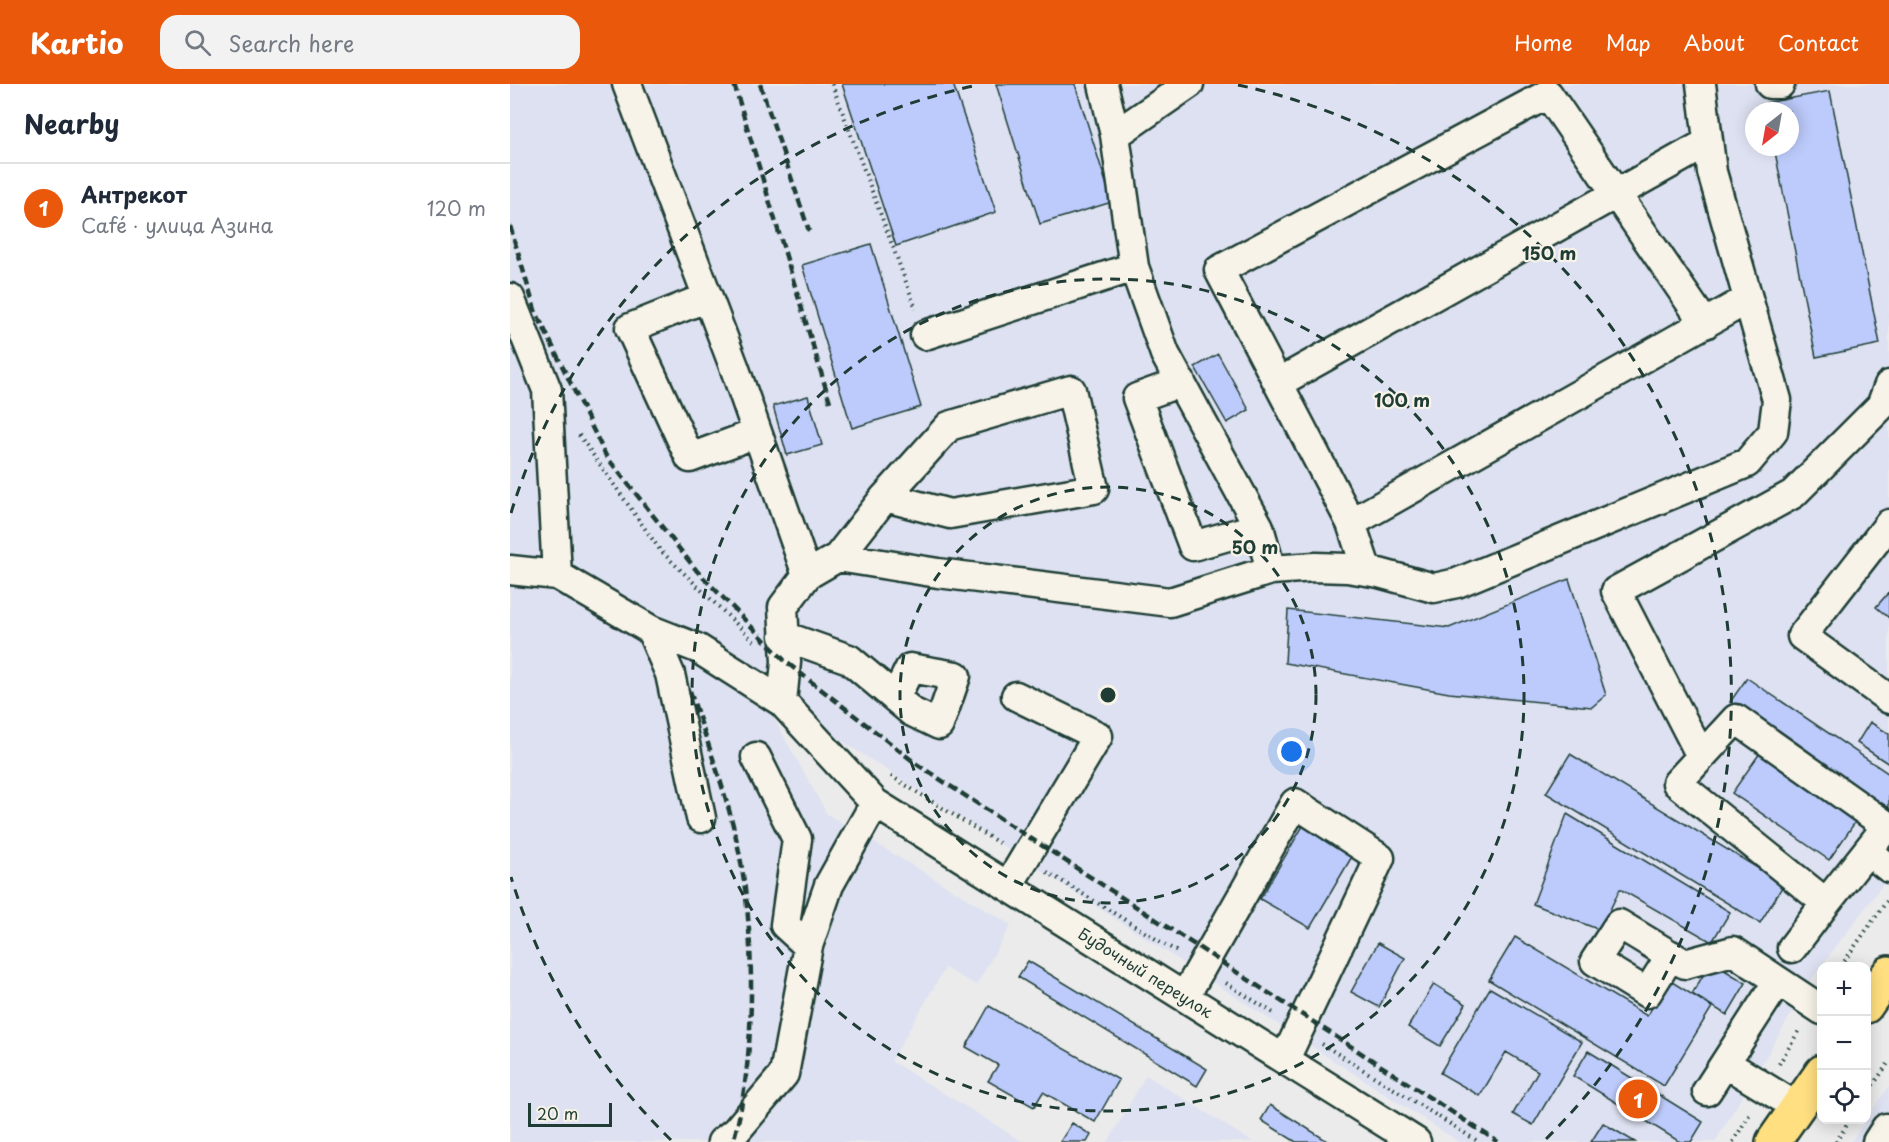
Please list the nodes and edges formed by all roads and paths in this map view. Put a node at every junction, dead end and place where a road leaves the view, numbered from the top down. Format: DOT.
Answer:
graph roads {
  1 [pos="627,84"];
  2 [pos="832,84"];
  3 [pos="1103,84"];
  4 [pos="1189,84"];
  5 [pos="1701,84"];
  6 [pos="1770,84"];
  7 [pos="1780,84"];
  8 [pos="1115,135"];
  9 [pos="1707,143"];
  10 [pos="1616,194"];
  11 [pos="1134,267"];
  12 [pos="708,297"];
  13 [pos="510,298"];
  14 [pos="1748,299"];
  15 [pos="1705,324"];
  16 [pos="925,335"];
  17 [pos="1181,382"];
  18 [pos="1278,383"];
  19 [pos="1889,386"];
  20 [pos="574,428"];
  21 [pos="757,433"];
  22 [pos="885,497"];
  23 [pos="1351,523"];
  24 [pos="1889,524"];
  25 [pos="1259,527"];
  26 [pos="838,557"];
  27 [pos="510,570"];
  28 [pos="1271,570"];
  29 [pos="1367,571"];
  30 [pos="557,575"];
  31 [pos="807,575"];
  32 [pos="651,630"];
  33 [pos="784,636"];
  34 [pos="784,670"];
  35 [pos="1016,696"];
  36 [pos="895,698"];
  37 [pos="1889,699"];
  38 [pos="782,702"];
  39 [pos="1701,756"];
  40 [pos="756,757"];
  41 [pos="882,770"];
  42 [pos="875,803"];
  43 [pos="701,818"];
  44 [pos="1024,858"];
  45 [pos="1878,859"];
  46 [pos="1008,886"];
  47 [pos="1889,898"];
  48 [pos="1826,903"];
  49 [pos="808,946"];
  50 [pos="1792,948"];
  51 [pos="1671,956"];
  52 [pos="1844,962"];
  53 [pos="1202,968"];
  54 [pos="1779,981"];
  55 [pos="1185,996"];
  56 [pos="1817,1007"];
  57 [pos="1300,1030"];
  58 [pos="1285,1059"];
  59 [pos="1889,1062"];
  60 [pos="1725,1063"];
  61 [pos="1817,1078"];
  62 [pos="1871,1088"];
  63 [pos="1707,1090"];
  64 [pos="758,1104"];
  65 [pos="1797,1107"];
  66 [pos="1847,1124"];
  67 [pos="722,1142"];
  68 [pos="749,1142"];
  69 [pos="1416,1142"];
  70 [pos="1479,1142"];
  71 [pos="1773,1142"];
  72 [pos="1836,1142"];
  1 -- 12 [label="street"];
  2 -- 16 [label="path"];
  3 -- 8 [label="street"];
  4 -- 8 [label="street"];
  5 -- 9 [label="street"];
  6 -- 7 [label="street"];
  8 -- 11 [label="street"];
  9 -- 10 [label="street"];
  9 -- 14 [label="street"];
  10 -- 15 [label="street"];
  10 -- 18 [label="street"];
  10 -- 18 [label="street"];
  11 -- 16 [label="street"];
  11 -- 17 [label="street"];
  12 -- 21 [label="street"];
  12 -- 21 [label="street"];
  13 -- 30 [label="street"];
  14 -- 15 [label="street"];
  14 -- 29 [label="street"];
  15 -- 23 [label="street"];
  17 -- 25 [label="street"];
  17 -- 25 [label="street"];
  18 -- 23 [label="street"];
  19 -- 39 [label="street"];
  20 -- 34 [label="path"];
  21 -- 31 [label="street"];
  22 -- 22 [label="street"];
  22 -- 26 [label="street"];
  23 -- 29 [label="street"];
  24 -- 37 [label="street"];
  25 -- 28 [label="street"];
  26 -- 28 [label="street"];
  26 -- 31 [label="street"];
  27 -- 30 [label="street"];
  28 -- 29 [label="street"];
  30 -- 32 [label="street, Будочный переулок"];
  31 -- 33 [label="street"];
  32 -- 38 [label="street, Будочный переулок"];
  32 -- 43 [label="street"];
  33 -- 34 [label="street"];
  33 -- 36 [label="street"];
  34 -- 38 [label="street"];
  35 -- 44 [label="street"];
  38 -- 42 [label="street, Будочный переулок"];
  39 -- 45 [label="street"];
  39 -- 48 [label="street"];
  40 -- 49 [label="street"];
  41 -- 44 [label="path"];
  42 -- 46 [label="street, Будочный переулок"];
  42 -- 49 [label="street"];
  44 -- 46 [label="street"];
  44 -- 53 [label="path"];
  45 -- 48 [label="street"];
  46 -- 55 [label="street, Будочный переулок"];
  47 -- 52 [label="path"];
  48 -- 50 [label="street"];
  49 -- 64 [label="street"];
  51 -- 54 [label="street"];
  53 -- 55 [label="street"];
  53 -- 57 [label="path"];
  53 -- 57 [label="street"];
  54 -- 56 [label="street"];
  54 -- 60 [label="street"];
  55 -- 58 [label="street, Будочный переулок"];
  57 -- 58 [label="street"];
  57 -- 70 [label="path"];
  58 -- 69 [label="street, Будочный переулок"];
  59 -- 62 [label="path"];
  60 -- 63 [label="street"];
  60 -- 65 [label="street"];
  61 -- 65 [label="main road"];
  64 -- 67 [label="street"];
  64 -- 68 [label="street"];
  65 -- 71 [label="main road"];
  66 -- 72 [label="path"];
}
